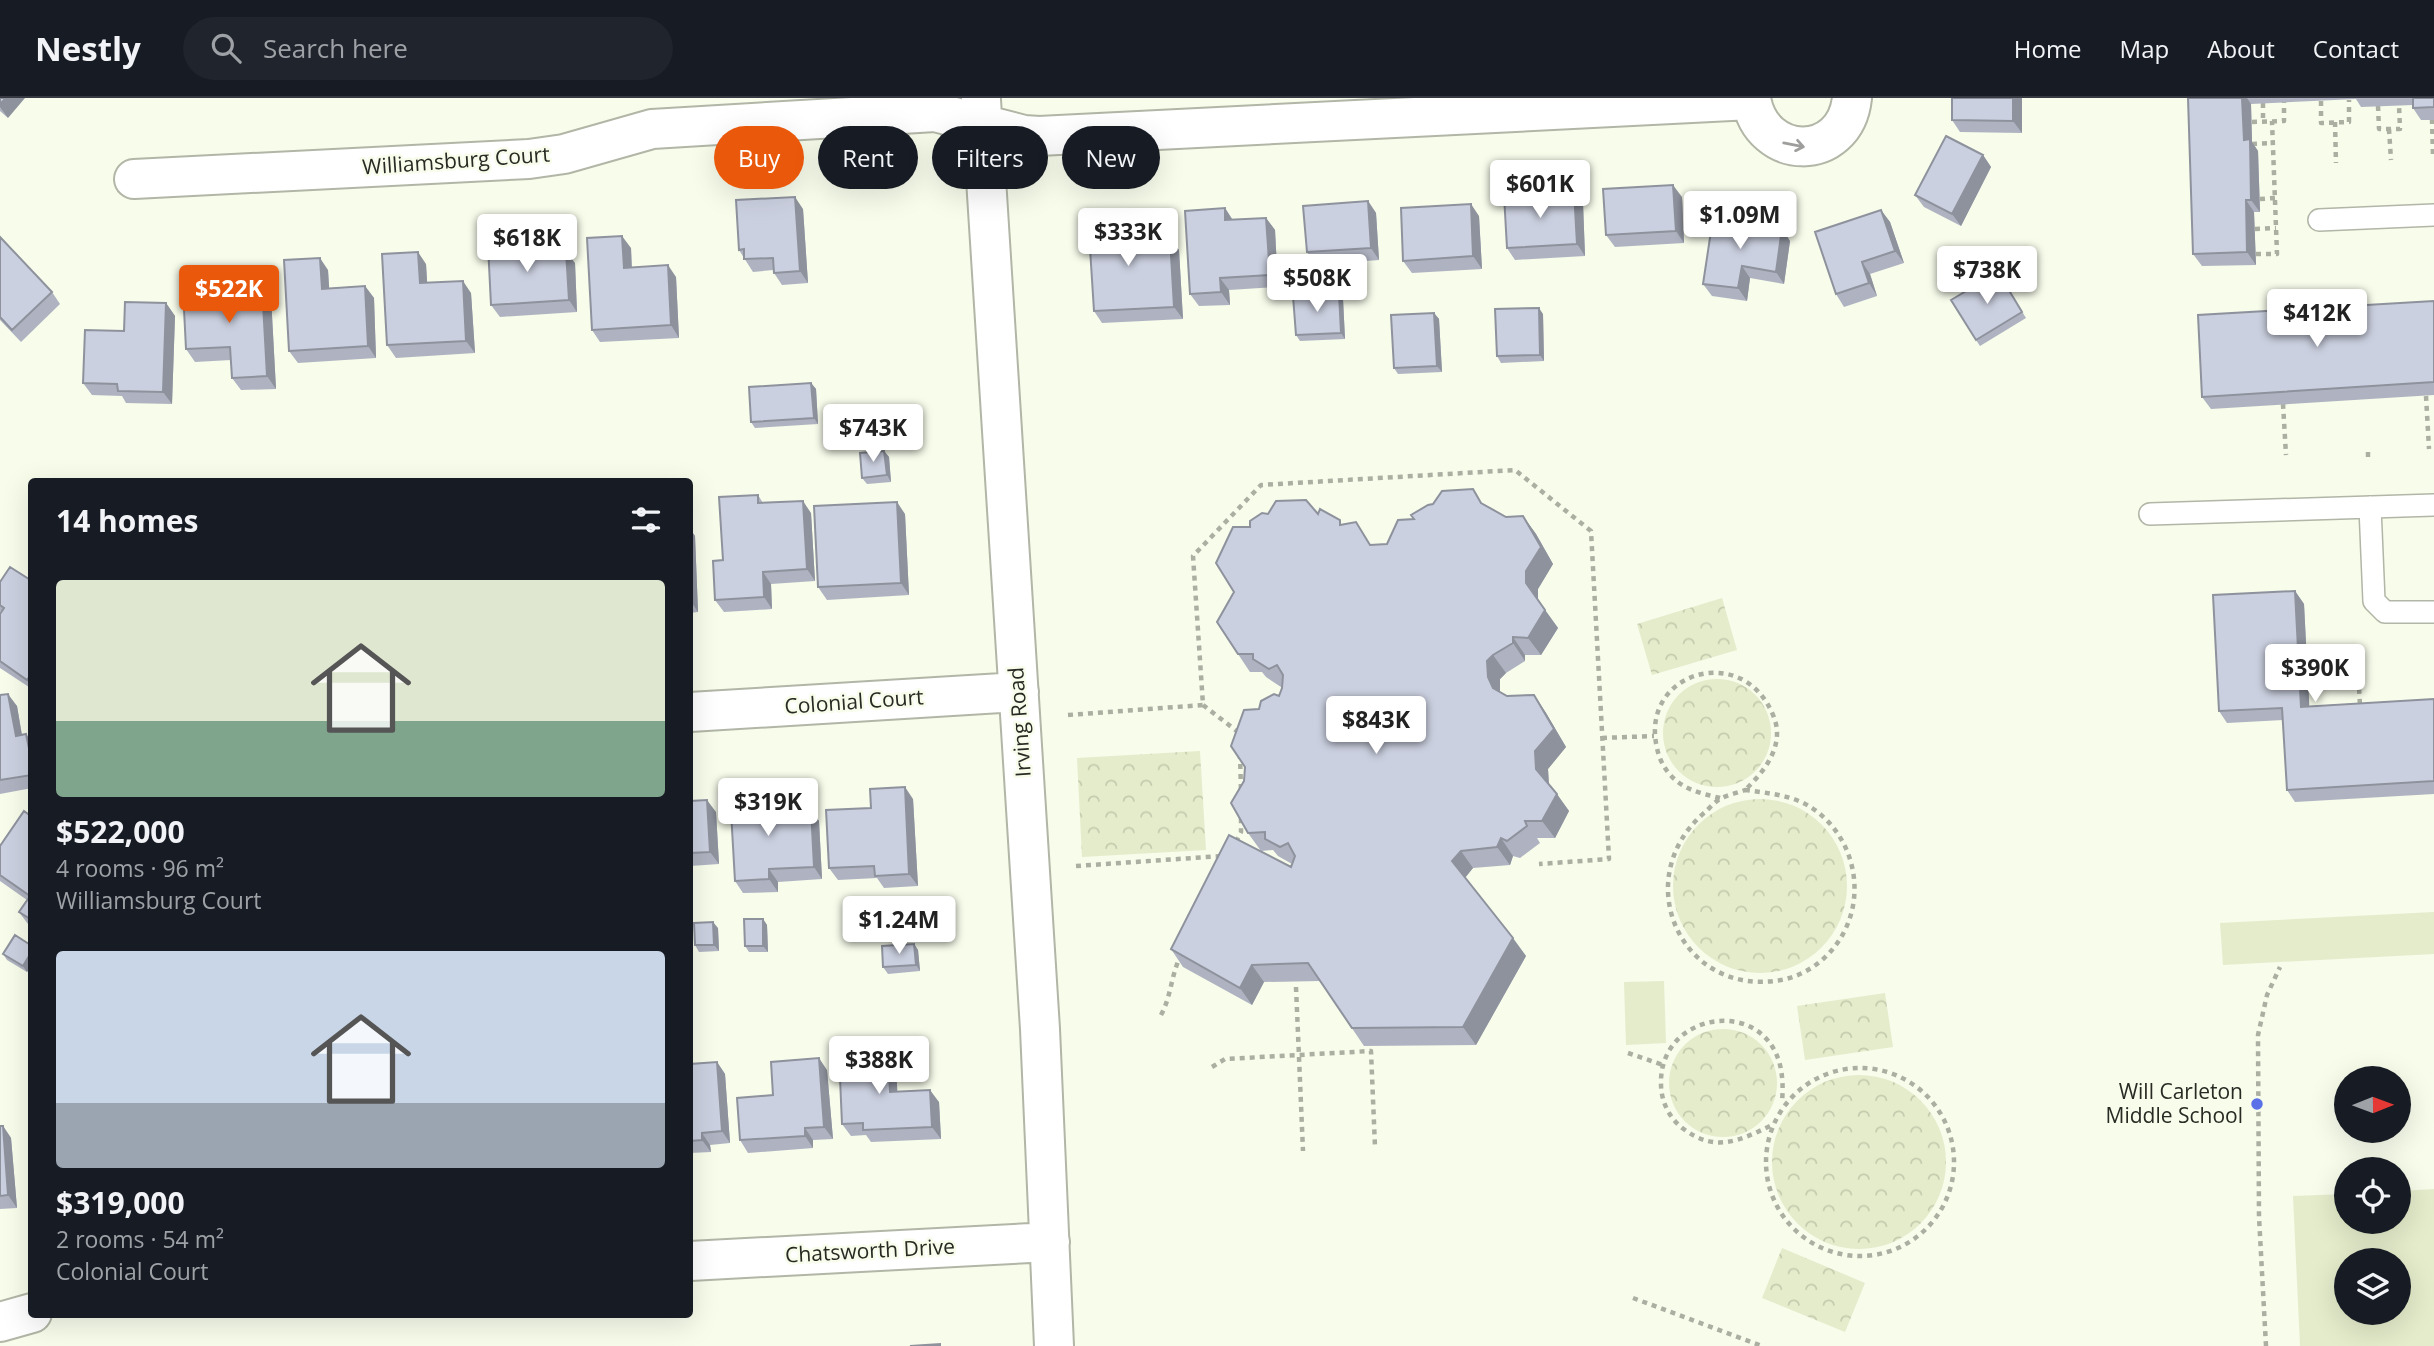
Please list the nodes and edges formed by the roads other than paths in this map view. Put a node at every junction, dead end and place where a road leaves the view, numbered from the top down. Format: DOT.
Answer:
graph roads {
  1 [pos="1852,98"];
  2 [pos="1751,99"];
  3 [pos="982,111"];
  4 [pos="134,179"];
  5 [pos="2434,215"];
  6 [pos="2319,220"];
  7 [pos="2434,505"];
  8 [pos="2370,507"];
  9 [pos="2150,514"];
  10 [pos="2434,612"];
  11 [pos="1019,692"];
  12 [pos="693,712"];
  13 [pos="1050,1242"];
  14 [pos="693,1261"];
  15 [pos="28,1314"];
  16 [pos="0,1322"];
  17 [pos="1054,1346"];
  2 -- 1 [label="street, one-way"];
  2 -- 3 [label="street, Williamsburg Court"];
  3 -- 4 [label="street, Williamsburg Court"];
  3 -- 11 [label="street, Irving Road"];
  5 -- 6 [label="lane"];
  7 -- 8 [label="lane"];
  8 -- 9 [label="lane"];
  8 -- 10 [label="lane"];
  11 -- 12 [label="street, Colonial Court"];
  11 -- 13 [label="street, Irving Road"];
  13 -- 14 [label="street, Chatsworth Drive"];
  13 -- 17 [label="street, Irving Road"];
  15 -- 16 [label="street"];
}
